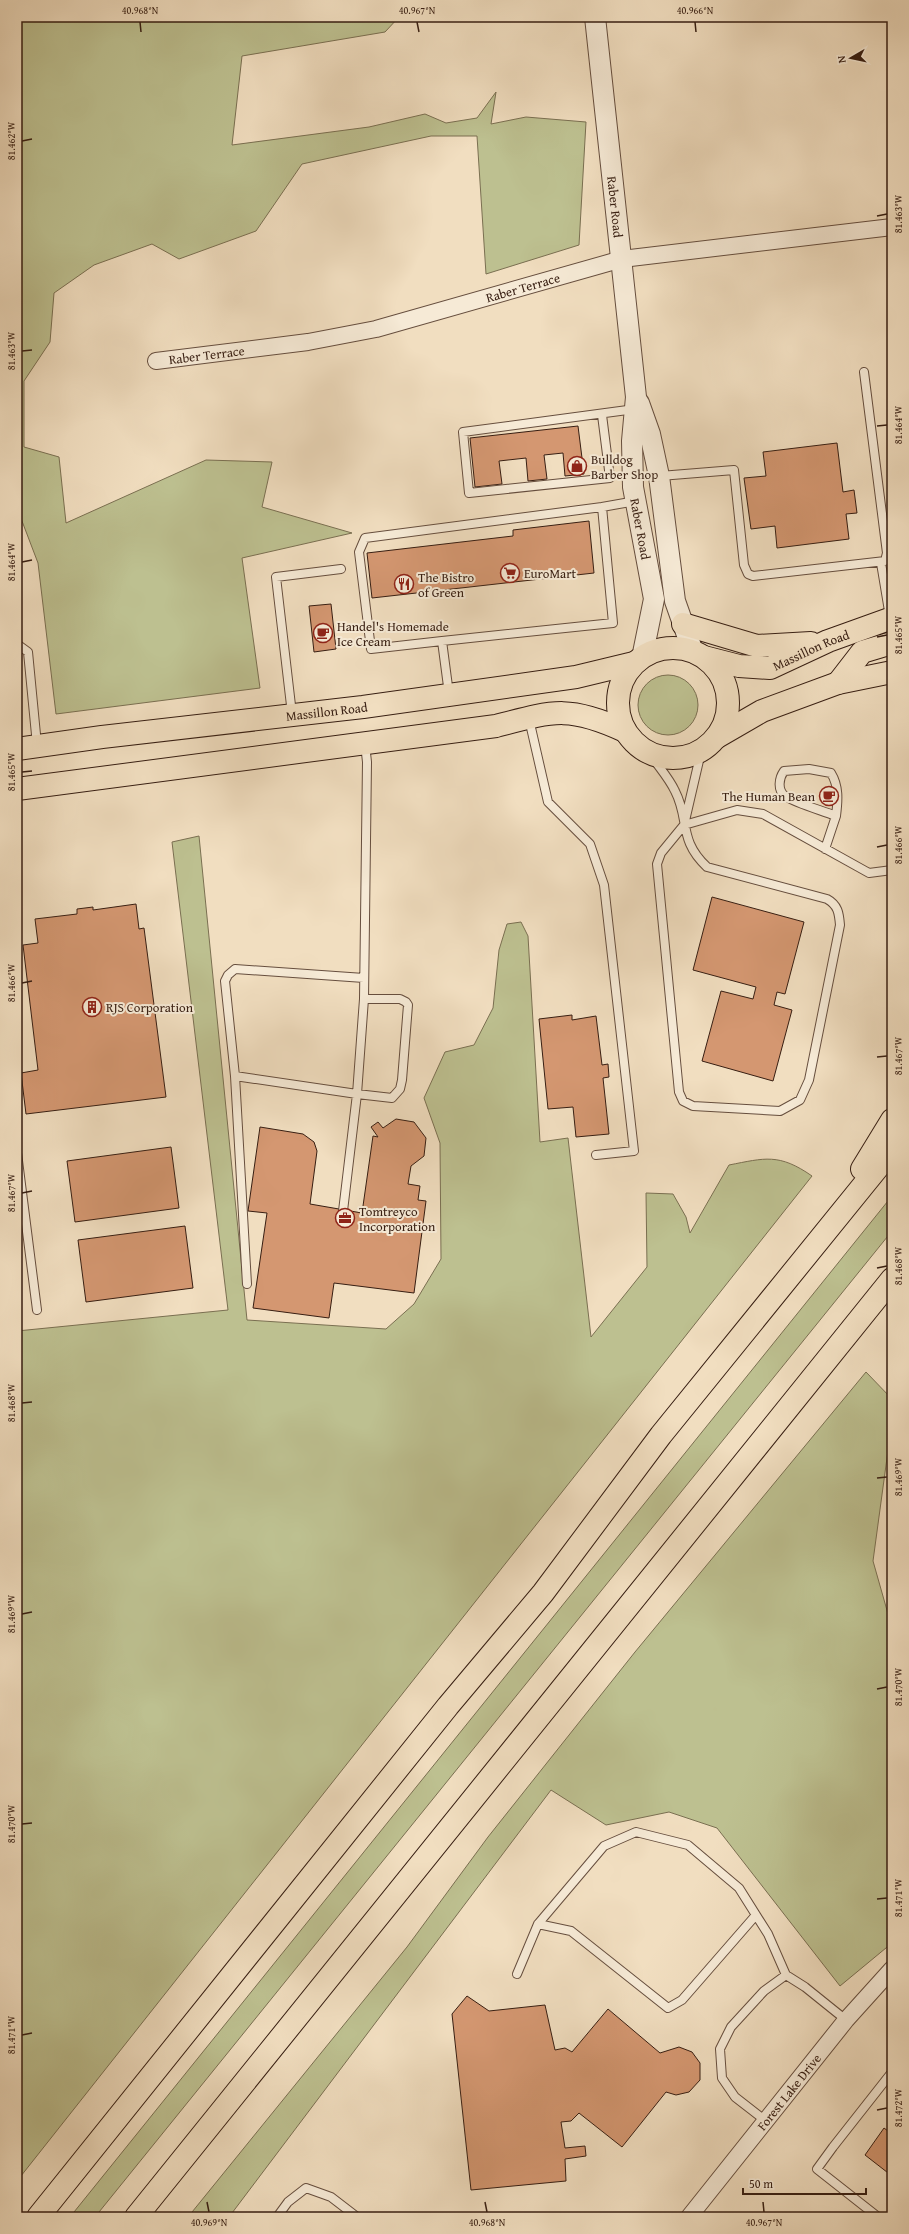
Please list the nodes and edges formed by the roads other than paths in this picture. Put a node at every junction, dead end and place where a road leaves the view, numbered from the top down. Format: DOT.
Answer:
graph roads {
  1 [pos="595,17"];
  2 [pos="892,227"];
  3 [pos="622,259"];
  4 [pos="156,361"];
  5 [pos="864,372"];
  6 [pos="636,403"];
  7 [pos="602,415"];
  8 [pos="659,476"];
  9 [pos="636,501"];
  10 [pos="602,507"];
  11 [pos="881,563"];
  12 [pos="341,569"];
  13 [pos="891,618"];
  14 [pos="683,624"];
  15 [pos="442,641"];
  16 [pos="828,641"];
  17 [pos="17,644"];
  18 [pos="892,644"];
  19 [pos="698,655"];
  20 [pos="638,661"];
  21 [pos="892,672"];
  22 [pos="838,683"];
  23 [pos="449,695"];
  24 [pos="292,715"];
  25 [pos="529,717"];
  26 [pos="625,731"];
  27 [pos="717,737"];
  28 [pos="365,743"];
  29 [pos="27,748"];
  30 [pos="701,752"];
  31 [pos="650,754"];
  32 [pos="17,789"];
  33 [pos="836,816"];
  34 [pos="684,825"];
  35 [pos="825,849"];
  36 [pos="892,870"];
  37 [pos="364,978"];
  38 [pos="364,999"];
  39 [pos="235,1076"];
  40 [pos="358,1094"];
  41 [pos="892,1120"];
  42 [pos="892,1150"];
  43 [pos="17,1153"];
  44 [pos="596,1155"];
  45 [pos="343,1210"];
  46 [pos="818,1239"];
  47 [pos="892,1279"];
  48 [pos="247,1284"];
  49 [pos="37,1310"];
  50 [pos="892,1469"];
  51 [pos="892,1476"];
  52 [pos="756,1915"];
  53 [pos="538,1924"];
  54 [pos="892,1969"];
  55 [pos="517,1974"];
  56 [pos="786,1975"];
  57 [pos="846,2020"];
  58 [pos="892,2072"];
  59 [pos="766,2121"];
  60 [pos="38,2217"];
  61 [pos="136,2217"];
  62 [pos="277,2217"];
  63 [pos="357,2217"];
  64 [pos="688,2217"];
  65 [pos="878,2217"];
  1 -- 3 [label="street, Raber Road"];
  2 -- 3 [label="street, Raber Terrace"];
  3 -- 4 [label="street, Raber Terrace"];
  3 -- 6 [label="street, Raber Road"];
  5 -- 11 [label="lane"];
  6 -- 7 [label="lane"];
  6 -- 8 [label="street, Raber Road"];
  6 -- 9 [label="street, Raber Road"];
  7 -- 7 [label="lane"];
  8 -- 11 [label="lane"];
  8 -- 14 [label="street, Raber Road"];
  9 -- 10 [label="lane"];
  9 -- 20 [label="street, Raber Road"];
  10 -- 15 [label="lane"];
  10 -- 15 [label="lane"];
  11 -- 13 [label="lane"];
  12 -- 24 [label="lane"];
  13 -- 16 [label="main road, Massillon Road"];
  14 -- 16 [label="main road"];
  14 -- 19 [label="street, Raber Road"];
  15 -- 23 [label="lane"];
  16 -- 19 [label="main road, Massillon Road"];
  17 -- 29 [label="lane"];
  18 -- 22 [label="main road"];
  19 -- 20 [label="main road"];
  19 -- 27 [label="main road"];
  20 -- 23 [label="main road, Massillon Road"];
  20 -- 26 [label="main road"];
  21 -- 22 [label="main road"];
  22 -- 27 [label="main road"];
  23 -- 24 [label="main road, Massillon Road"];
  24 -- 29 [label="main road, Massillon Road"];
  25 -- 26 [label="main road"];
  25 -- 28 [label="main road"];
  25 -- 44 [label="lane"];
  26 -- 31 [label="main road"];
  27 -- 30 [label="main road"];
  28 -- 32 [label="main road"];
  28 -- 37 [label="lane"];
  30 -- 31 [label="main road"];
  30 -- 34 [label="lane"];
  31 -- 34 [label="lane"];
  33 -- 33 [label="lane"];
  33 -- 35 [label="lane"];
  34 -- 34 [label="lane"];
  34 -- 35 [label="lane"];
  35 -- 36 [label="lane"];
  37 -- 38 [label="lane"];
  37 -- 39 [label="lane"];
  38 -- 40 [label="lane"];
  38 -- 40 [label="lane"];
  39 -- 40 [label="lane"];
  39 -- 48 [label="lane"];
  40 -- 45 [label="lane"];
  41 -- 46 [label="main road"];
  42 -- 46 [label="main road"];
  43 -- 49 [label="lane"];
  46 -- 60 [label="main road"];
  47 -- 61 [label="main road"];
  50 -- 51 [label="lane"];
  52 -- 53 [label="lane"];
  52 -- 53 [label="lane"];
  52 -- 56 [label="lane"];
  53 -- 55 [label="lane"];
  54 -- 57 [label="street, Forest Lake Drive"];
  56 -- 57 [label="lane"];
  56 -- 59 [label="lane"];
  57 -- 59 [label="street, Forest Lake Drive"];
  58 -- 65 [label="lane"];
  59 -- 64 [label="street, Forest Lake Drive"];
  62 -- 63 [label="lane"];
}
